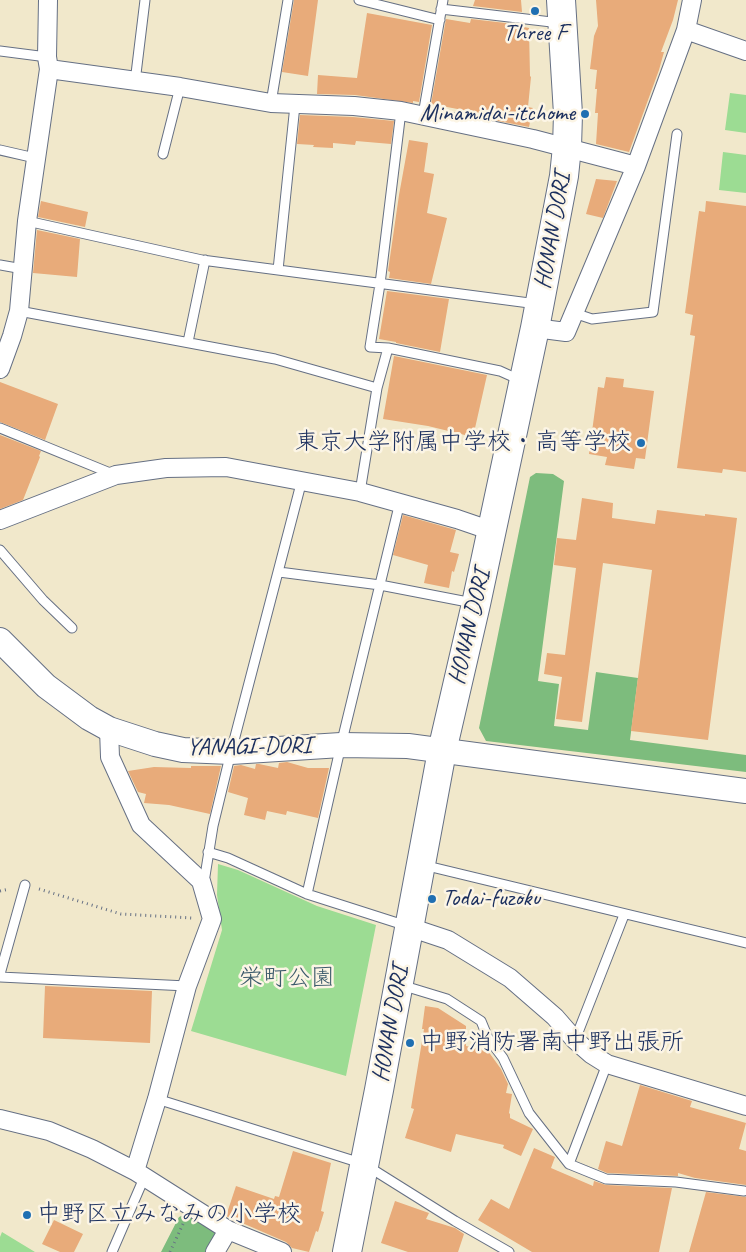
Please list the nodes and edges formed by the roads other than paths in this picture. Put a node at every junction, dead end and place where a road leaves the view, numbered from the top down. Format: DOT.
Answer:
graph roads {
  1 [pos="48,0"];
  2 [pos="145,0"];
  3 [pos="288,0"];
  4 [pos="359,0"];
  5 [pos="692,0"];
  6 [pos="442,4"];
  7 [pos="562,12"];
  8 [pos="440,20"];
  9 [pos="686,30"];
  10 [pos="0,51"];
  11 [pos="746,51"];
  12 [pos="48,63"];
  13 [pos="134,82"];
  14 [pos="180,88"];
  15 [pos="271,103"];
  16 [pos="294,105"];
  17 [pos="401,111"];
  18 [pos="423,115"];
  19 [pos="677,134"];
  20 [pos="568,147"];
  21 [pos="0,150"];
  22 [pos="163,154"];
  23 [pos="35,158"];
  24 [pos="636,166"];
  25 [pos="27,221"];
  26 [pos="205,260"];
  27 [pos="0,264"];
  28 [pos="23,269"];
  29 [pos="278,270"];
  30 [pos="380,284"];
  31 [pos="19,311"];
  32 [pos="574,314"];
  33 [pos="537,316"];
  34 [pos="188,342"];
  35 [pos="388,348"];
  36 [pos="0,368"];
  37 [pos="523,381"];
  38 [pos="377,388"];
  39 [pos="0,428"];
  40 [pos="116,475"];
  41 [pos="302,480"];
  42 [pos="360,492"];
  43 [pos="400,502"];
  44 [pos="0,520"];
  45 [pos="492,531"];
  46 [pos="0,550"];
  47 [pos="279,572"];
  48 [pos="380,585"];
  49 [pos="476,604"];
  50 [pos="72,628"];
  51 [pos="0,640"];
  52 [pos="109,729"];
  53 [pos="341,745"];
  54 [pos="442,751"];
  55 [pos="231,752"];
  56 [pos="746,791"];
  57 [pos="208,852"];
  58 [pos="421,864"];
  59 [pos="201,881"];
  60 [pos="25,885"];
  61 [pos="307,894"];
  62 [pos="624,914"];
  63 [pos="409,927"];
  64 [pos="746,943"];
  65 [pos="0,975"];
  66 [pos="398,984"];
  67 [pos="188,986"];
  68 [pos="575,1040"];
  69 [pos="607,1064"];
  70 [pos="156,1099"];
  71 [pos="746,1106"];
  72 [pos="0,1119"];
  73 [pos="364,1164"];
  74 [pos="569,1164"];
  75 [pos="139,1174"];
  76 [pos="744,1191"];
  77 [pos="228,1230"];
  78 [pos="112,1252"];
  79 [pos="215,1252"];
  80 [pos="282,1252"];
  81 [pos="347,1252"];
  82 [pos="509,1252"];
  1 -- 12 [label="street"];
  2 -- 13 [label="lane"];
  3 -- 15 [label="lane"];
  4 -- 8 [label="lane"];
  5 -- 9 [label="street"];
  6 -- 7 [label="lane"];
  6 -- 8 [label="lane"];
  7 -- 20 [label="main road, HONAN DORI"];
  8 -- 18 [label="lane"];
  9 -- 11 [label="street"];
  9 -- 24 [label="street"];
  10 -- 12 [label="lane"];
  12 -- 13 [label="street"];
  12 -- 23 [label="street"];
  13 -- 14 [label="street"];
  14 -- 15 [label="street"];
  14 -- 22 [label="lane"];
  15 -- 16 [label="street"];
  16 -- 17 [label="street"];
  16 -- 29 [label="lane"];
  17 -- 18 [label="street"];
  17 -- 30 [label="lane"];
  18 -- 20 [label="street"];
  19 -- 32 [label="lane"];
  20 -- 24 [label="street"];
  20 -- 33 [label="main road, HONAN DORI"];
  21 -- 23 [label="lane"];
  23 -- 25 [label="street"];
  24 -- 32 [label="street"];
  25 -- 26 [label="lane"];
  25 -- 28 [label="street"];
  26 -- 29 [label="lane"];
  26 -- 34 [label="lane"];
  27 -- 28 [label="lane"];
  28 -- 31 [label="street"];
  29 -- 30 [label="lane"];
  30 -- 33 [label="lane"];
  30 -- 35 [label="lane"];
  31 -- 34 [label="lane"];
  31 -- 36 [label="street"];
  32 -- 33 [label="street"];
  33 -- 37 [label="main road, HONAN DORI"];
  34 -- 38 [label="lane"];
  35 -- 37 [label="lane"];
  35 -- 38 [label="lane"];
  37 -- 45 [label="main road, HONAN DORI"];
  38 -- 42 [label="lane"];
  39 -- 40 [label="lane"];
  40 -- 41 [label="street"];
  40 -- 44 [label="street"];
  41 -- 42 [label="street"];
  41 -- 47 [label="lane"];
  42 -- 43 [label="street"];
  43 -- 45 [label="street"];
  43 -- 48 [label="lane"];
  45 -- 49 [label="main road, HONAN DORI"];
  46 -- 50 [label="lane"];
  47 -- 48 [label="lane"];
  47 -- 55 [label="lane"];
  48 -- 49 [label="lane"];
  48 -- 53 [label="lane"];
  49 -- 54 [label="main road, HONAN DORI"];
  51 -- 52 [label="street, YANAGI-DORI"];
  52 -- 55 [label="street, YANAGI-DORI"];
  52 -- 59 [label="street"];
  53 -- 54 [label="street, YANAGI-DORI"];
  53 -- 55 [label="street, YANAGI-DORI"];
  53 -- 61 [label="lane"];
  54 -- 56 [label="street, YANAGI-DORI"];
  54 -- 58 [label="main road, HONAN DORI"];
  55 -- 57 [label="lane"];
  57 -- 59 [label="lane"];
  57 -- 61 [label="lane"];
  58 -- 62 [label="lane"];
  58 -- 63 [label="main road, HONAN DORI"];
  59 -- 67 [label="street"];
  60 -- 65 [label="lane"];
  61 -- 63 [label="lane"];
  62 -- 64 [label="lane"];
  62 -- 68 [label="lane"];
  63 -- 66 [label="main road, HONAN DORI"];
  63 -- 68 [label="street"];
  65 -- 67 [label="lane"];
  66 -- 73 [label="main road, HONAN DORI"];
  66 -- 74 [label="lane"];
  67 -- 70 [label="street"];
  68 -- 69 [label="street"];
  69 -- 71 [label="street"];
  69 -- 74 [label="lane"];
  70 -- 73 [label="lane"];
  70 -- 75 [label="street"];
  72 -- 75 [label="street"];
  73 -- 81 [label="main road, HONAN DORI"];
  73 -- 82 [label="lane"];
  74 -- 76 [label="lane"];
  75 -- 77 [label="street"];
  75 -- 78 [label="lane"];
  77 -- 79 [label="street"];
  77 -- 80 [label="street"];
}
